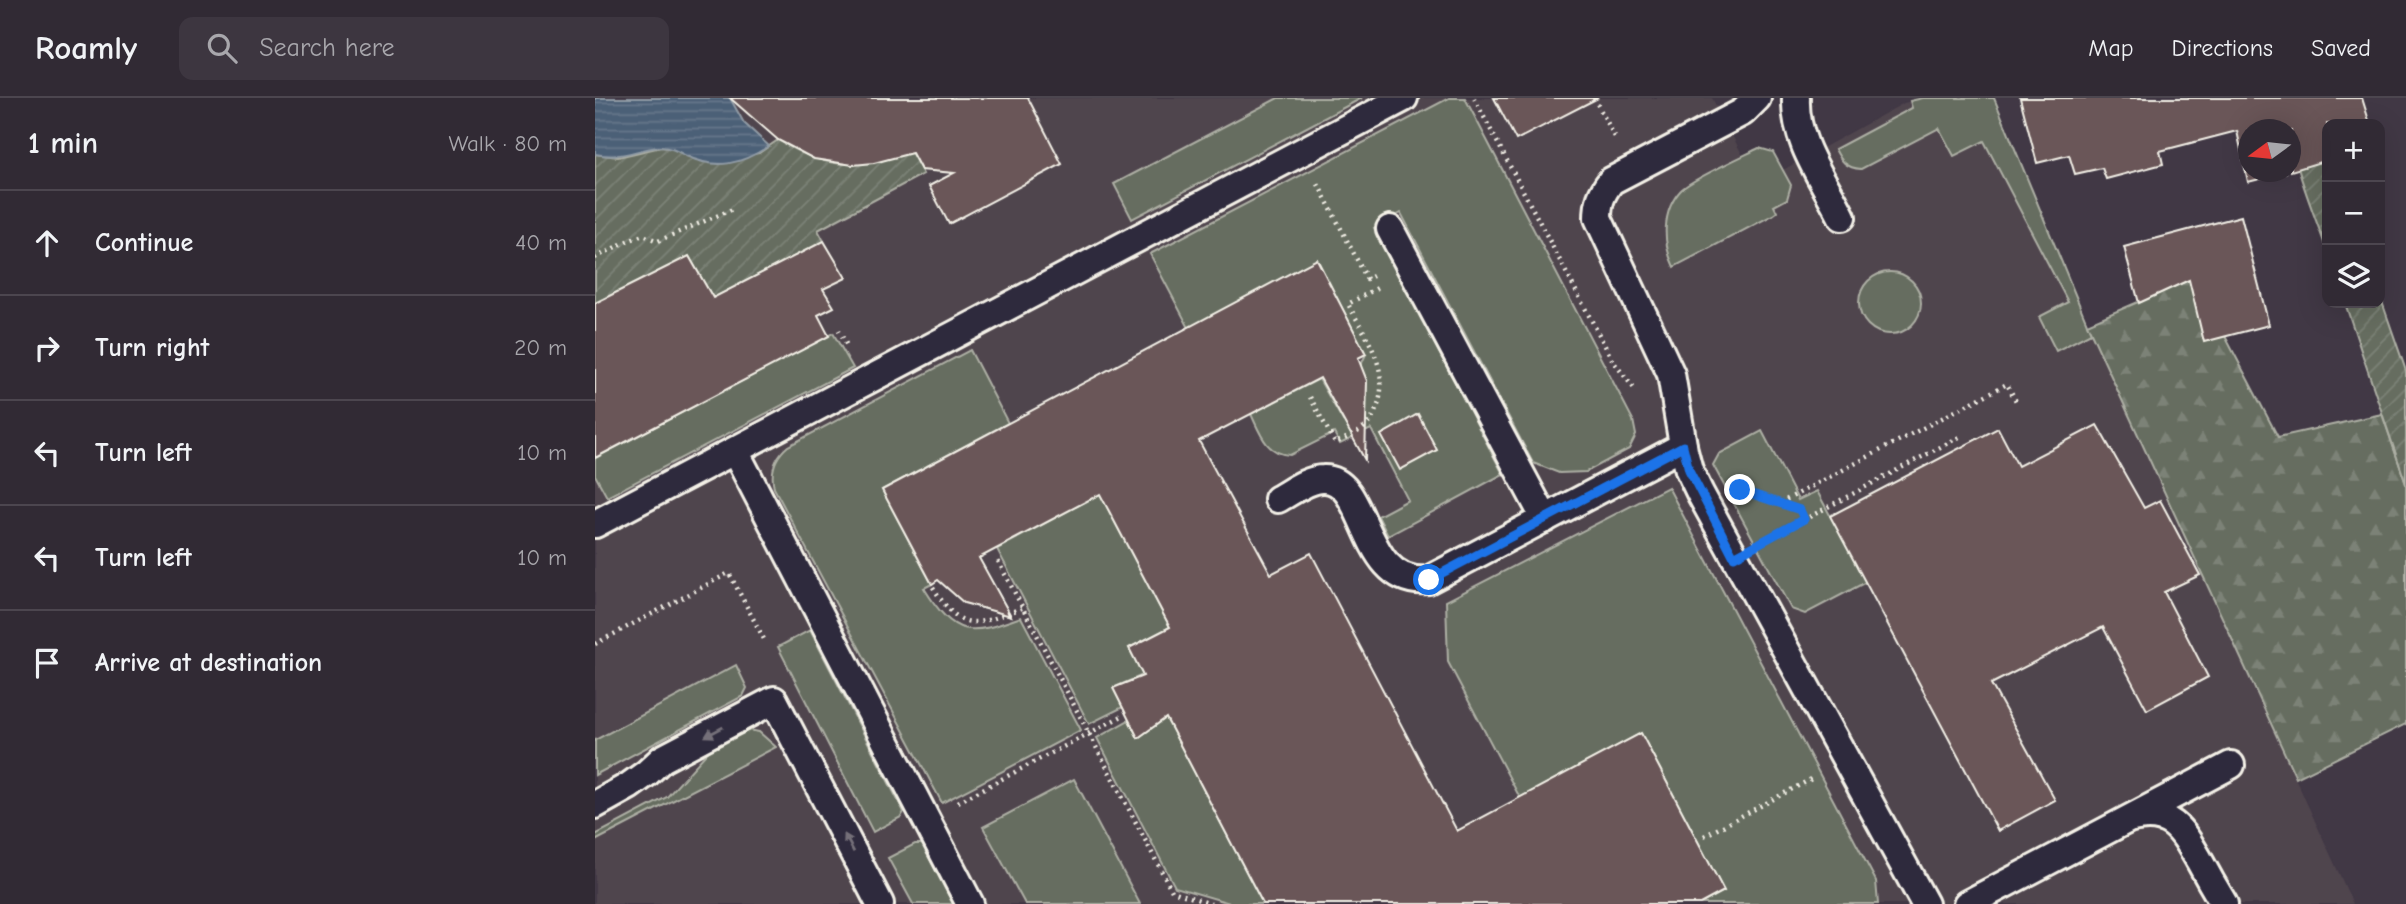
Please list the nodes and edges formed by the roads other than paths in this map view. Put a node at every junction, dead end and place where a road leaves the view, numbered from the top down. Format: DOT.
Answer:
graph roads {
  1 [pos="1404,98"];
  2 [pos="1757,98"];
  3 [pos="1796,98"];
  4 [pos="1842,217"];
  5 [pos="1390,229"];
  6 [pos="1681,435"];
  7 [pos="735,451"];
  8 [pos="1278,499"];
  9 [pos="1545,519"];
  10 [pos="595,524"];
  11 [pos="2231,765"];
  12 [pos="595,804"];
  13 [pos="2130,818"];
  14 [pos="880,904"];
  15 [pos="970,904"];
  16 [pos="1925,904"];
  17 [pos="1967,904"];
  18 [pos="2224,904"];
  1 -- 7 [label="lane"];
  2 -- 6 [label="lane"];
  3 -- 4 [label="lane"];
  5 -- 9 [label="lane"];
  6 -- 9 [label="lane"];
  6 -- 16 [label="lane"];
  7 -- 10 [label="lane"];
  7 -- 15 [label="lane"];
  8 -- 9 [label="lane"];
  11 -- 13 [label="lane"];
  14 -- 12 [label="lane, one-way"];
  13 -- 17 [label="lane"];
  13 -- 18 [label="lane"];
}
